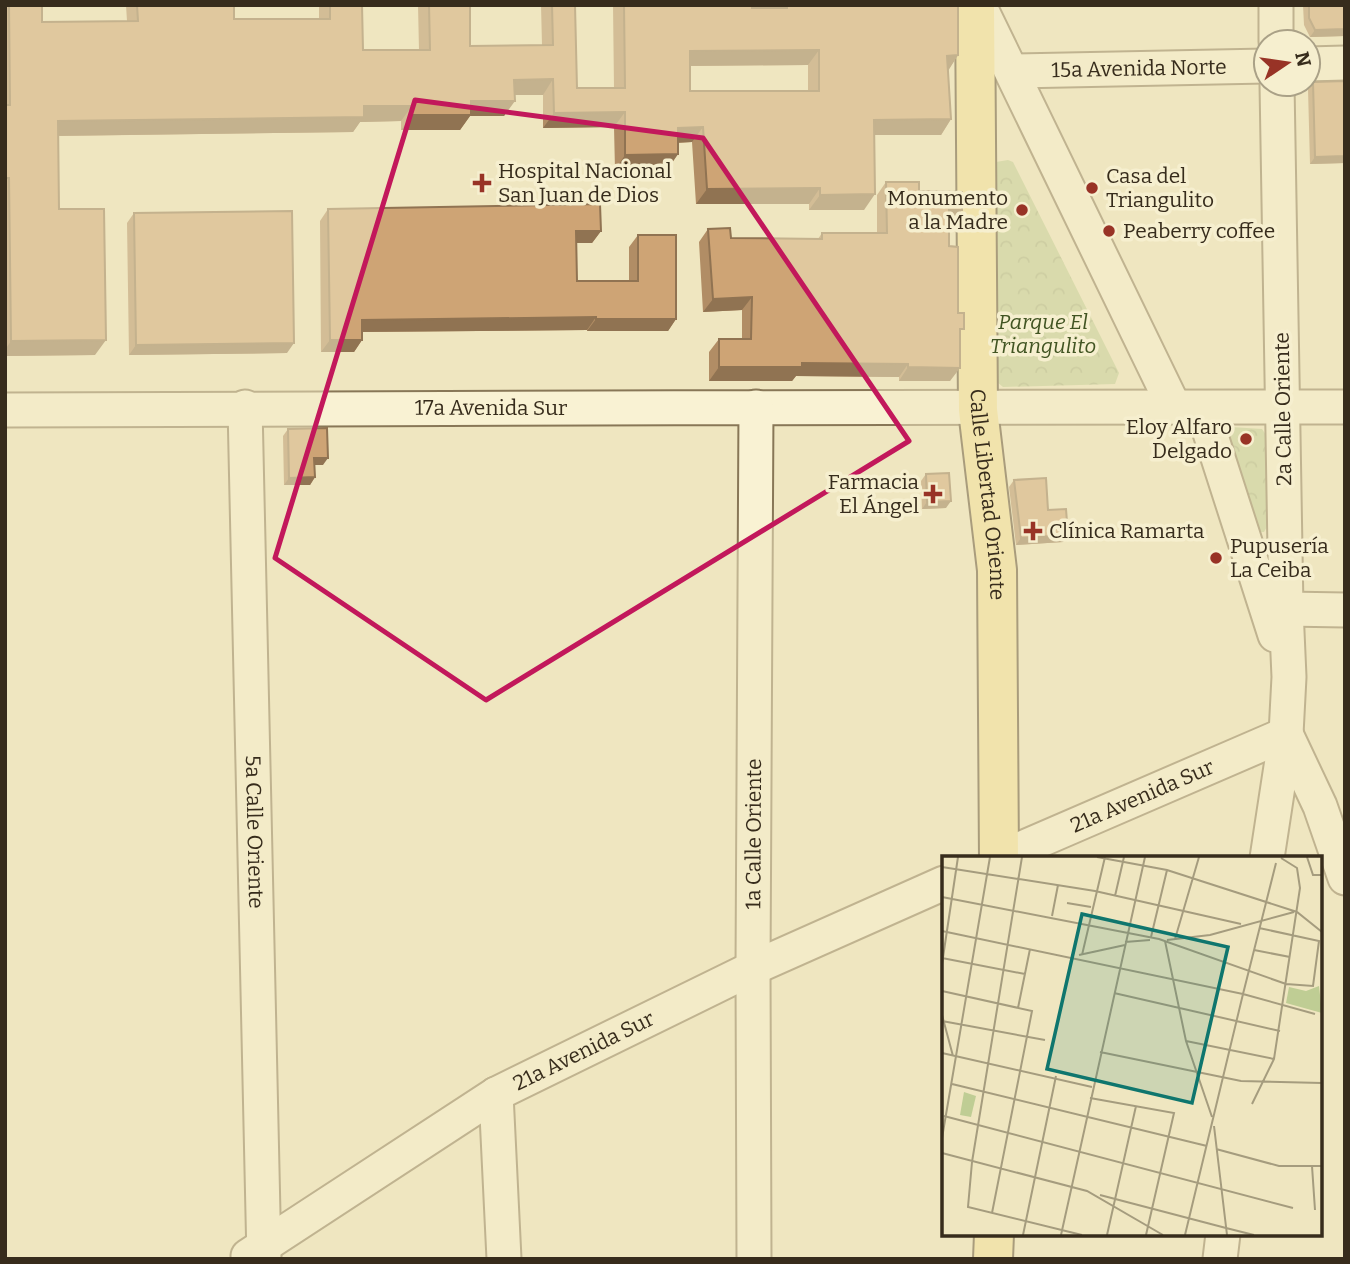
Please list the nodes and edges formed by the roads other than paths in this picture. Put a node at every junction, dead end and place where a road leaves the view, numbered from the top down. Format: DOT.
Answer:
graph roads {
  1 [pos="977,5"];
  2 [pos="1276,5"];
  3 [pos="1276,28"];
  4 [pos="1345,62"];
  5 [pos="1322,63"];
  6 [pos="1252,66"];
  7 [pos="1013,71"];
  8 [pos="1277,98"];
  9 [pos="245,407"];
  10 [pos="756,407"];
  11 [pos="1188,407"];
  12 [pos="1284,407"];
  13 [pos="1345,407"];
  14 [pos="5,410"];
  15 [pos="978,410"];
  16 [pos="1286,609"];
  17 [pos="1345,610"];
  18 [pos="1289,677"];
  19 [pos="1286,734"];
  20 [pos="1333,807"];
  21 [pos="999,856"];
  22 [pos="1004,856"];
  23 [pos="1268,856"];
  24 [pos="1345,878"];
  25 [pos="942,884"];
  26 [pos="753,968"];
  27 [pos="496,1094"];
  28 [pos="994,1236"];
  29 [pos="1223,1236"];
  30 [pos="257,1254"];
  31 [pos="504,1259"];
  32 [pos="754,1259"];
  33 [pos="993,1259"];
  34 [pos="1220,1259"];
  1 -- 7 [label="street"];
  1 -- 15 [label="main road, Calle Libertad Oriente"];
  2 -- 3 [label="street"];
  4 -- 5 [label="street"];
  6 -- 7 [label="street, 15a Avenida Norte"];
  7 -- 11 [label="street"];
  8 -- 12 [label="street, 2a Calle Oriente"];
  9 -- 10 [label="street, 17a Avenida Sur"];
  9 -- 14 [label="street, 17a Avenida Sur"];
  9 -- 30 [label="street, 5a Calle Oriente"];
  10 -- 15 [label="street, 17a Avenida Sur"];
  10 -- 26 [label="street, 1a Calle Oriente"];
  11 -- 12 [label="street, 17a Avenida Sur"];
  11 -- 15 [label="street, 17a Avenida Sur"];
  11 -- 18 [label="street"];
  12 -- 13 [label="street, 17a Avenida Sur"];
  12 -- 16 [label="street, 2a Calle Oriente"];
  15 -- 21 [label="main road, Calle Libertad Oriente"];
  16 -- 17 [label="street"];
  16 -- 18 [label="street, 2a Calle Oriente"];
  18 -- 19 [label="street, 2a Calle Oriente"];
  19 -- 20 [label="street"];
  19 -- 22 [label="street, 21a Avenida Sur"];
  19 -- 23 [label="street, 2a Calle Oriente"];
  20 -- 24 [label="street"];
  25 -- 26 [label="street, 21a Avenida Sur"];
  26 -- 27 [label="street, 21a Avenida Sur"];
  26 -- 32 [label="street, 1a Calle Oriente"];
  27 -- 30 [label="street, 21a Avenida Sur"];
  27 -- 31 [label="street"];
  28 -- 33 [label="main road"];
  29 -- 34 [label="street"];
}
